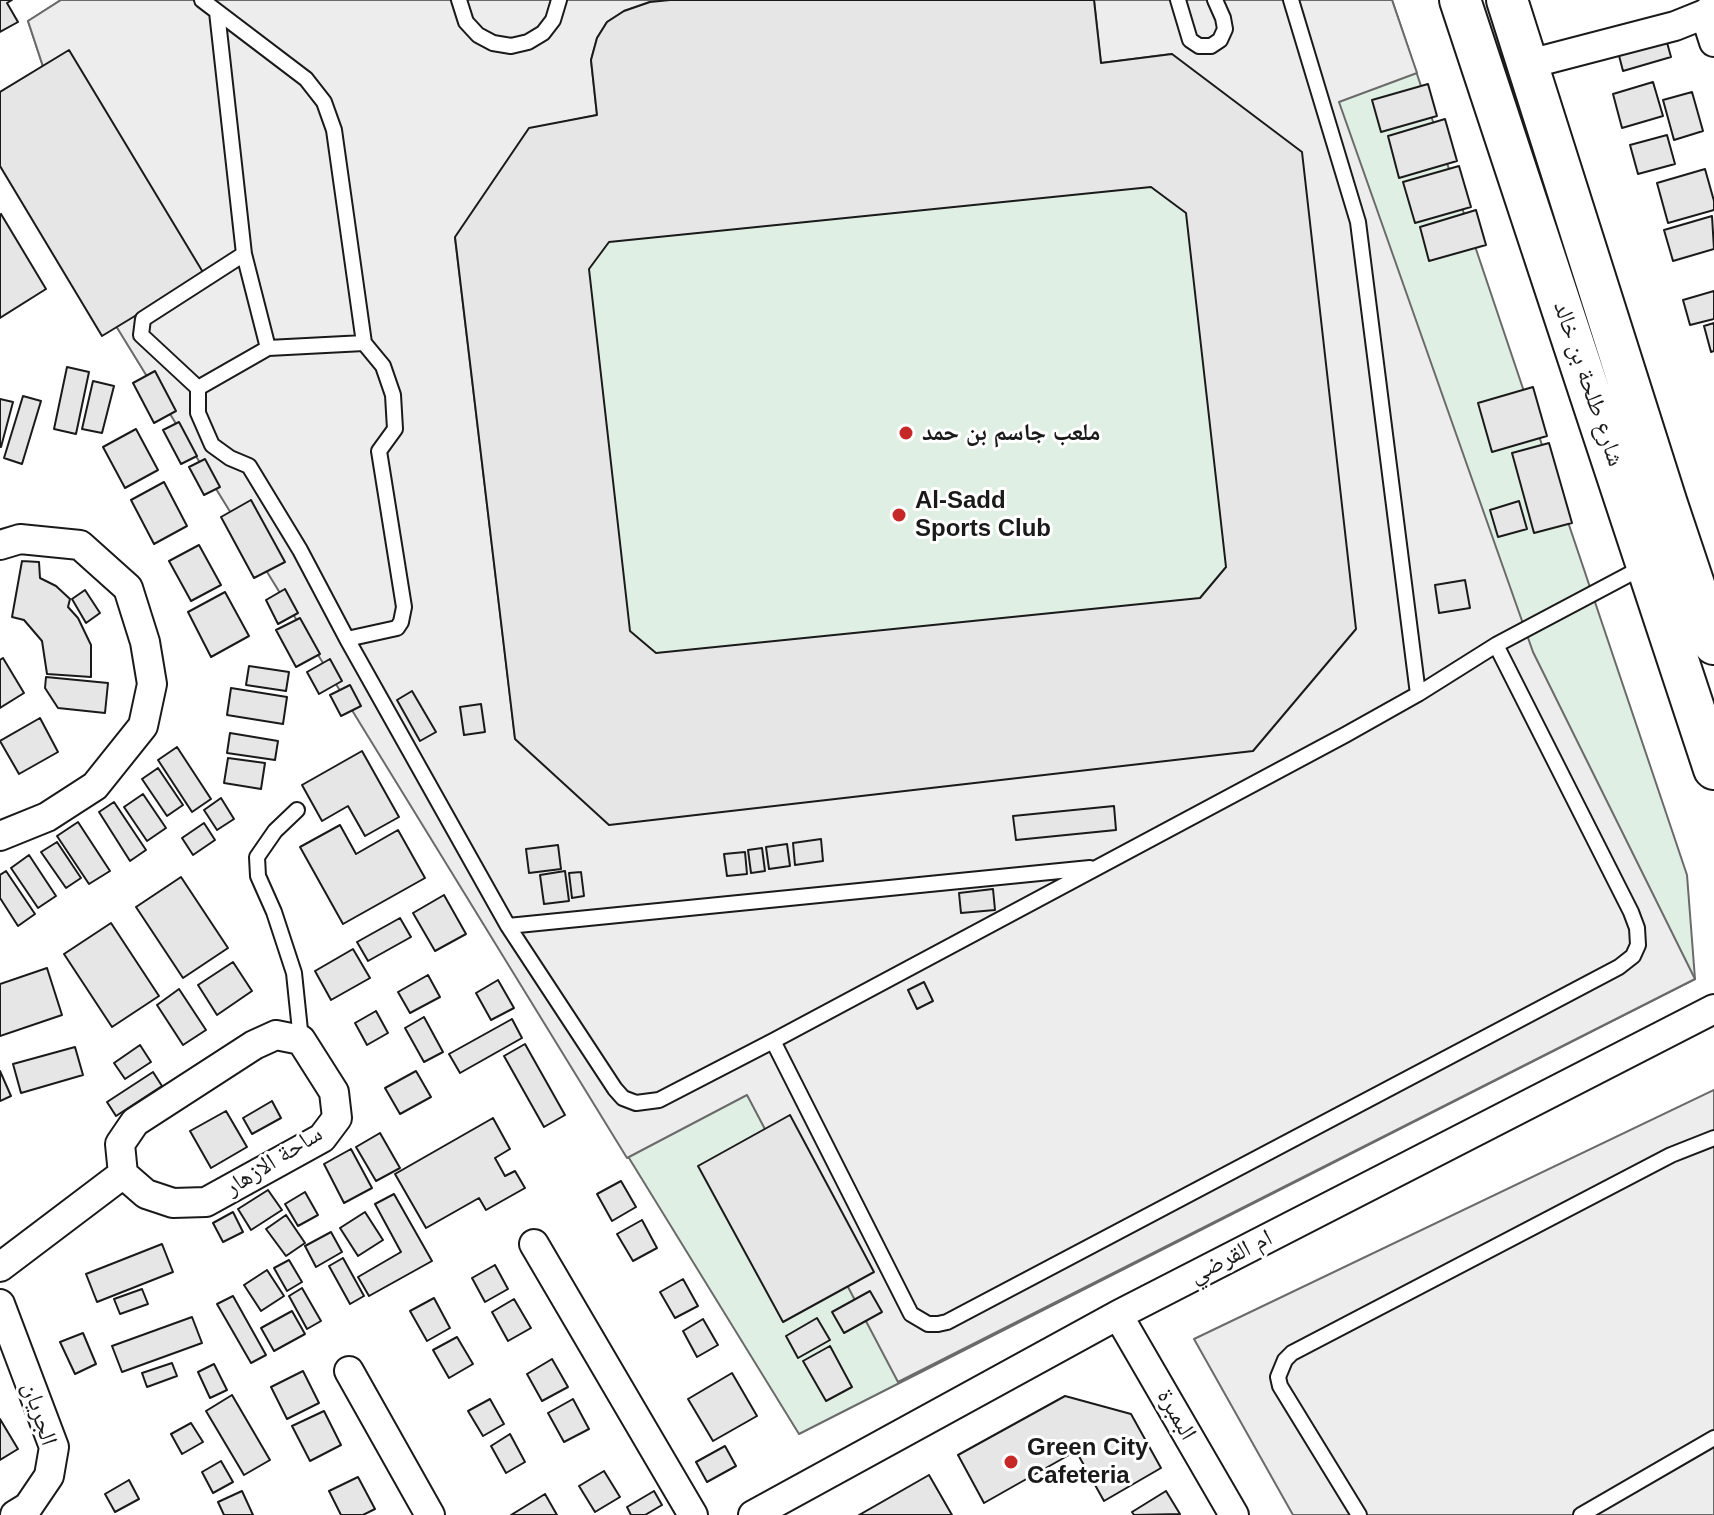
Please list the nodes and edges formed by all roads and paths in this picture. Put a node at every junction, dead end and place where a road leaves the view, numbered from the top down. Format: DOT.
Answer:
graph roads {
  1 [pos="202,0"];
  2 [pos="459,0"];
  3 [pos="559,0"];
  4 [pos="1178,0"];
  5 [pos="1215,0"];
  6 [pos="1291,0"];
  7 [pos="1460,0"];
  8 [pos="1507,0"];
  9 [pos="1710,11"];
  10 [pos="217,12"];
  11 [pos="1714,42"];
  12 [pos="1529,64"];
  13 [pos="244,254"];
  14 [pos="364,343"];
  15 [pos="268,348"];
  16 [pos="198,388"];
  17 [pos="0,545"];
  18 [pos="1665,558"];
  19 [pos="347,639"];
  20 [pos="1714,644"];
  21 [pos="1496,645"];
  22 [pos="1701,689"];
  23 [pos="1418,694"];
  24 [pos="1714,769"];
  25 [pos="297,810"];
  26 [pos="0,836"];
  27 [pos="1098,867"];
  28 [pos="508,926"];
  29 [pos="1714,1009"];
  30 [pos="301,1040"];
  31 [pos="773,1041"];
  32 [pos="1714,1138"];
  33 [pos="123,1174"];
  34 [pos="534,1244"];
  35 [pos="0,1267"];
  36 [pos="0,1304"];
  37 [pos="1118,1315"];
  38 [pos="349,1371"];
  39 [pos="1714,1438"];
  40 [pos="15,1515"];
  41 [pos="430,1515"];
  42 [pos="693,1515"];
  43 [pos="753,1515"];
  44 [pos="1234,1515"];
  45 [pos="1359,1515"];
  46 [pos="1581,1515"];
  1 -- 10 [label="lane"];
  2 -- 3 [label="lane"];
  4 -- 5 [label="lane"];
  6 -- 23 [label="lane"];
  7 -- 18 [label="street, شارع طلحة بن خالد"];
  8 -- 12 [label="street, شارع طلحة بن خالد"];
  9 -- 11 [label="street"];
  9 -- 12 [label="street"];
  10 -- 13 [label="lane"];
  10 -- 14 [label="lane"];
  12 -- 18 [label="street, شارع طلحة بن خالد"];
  13 -- 15 [label="lane"];
  13 -- 16 [label="lane"];
  14 -- 15 [label="lane"];
  14 -- 19 [label="lane"];
  15 -- 16 [label="lane"];
  16 -- 19 [label="lane"];
  17 -- 26 [label="street"];
  18 -- 20 [label="street, شارع طلحة بن خالد"];
  18 -- 21 [label="lane"];
  18 -- 22 [label="street, شارع طلحة بن خالد"];
  19 -- 28 [label="lane"];
  21 -- 23 [label="lane"];
  21 -- 31 [label="lane"];
  22 -- 24 [label="street, شارع طلحة بن خالد"];
  23 -- 27 [label="lane"];
  25 -- 30 [label="lane"];
  27 -- 28 [label="lane"];
  27 -- 31 [label="lane"];
  28 -- 31 [label="lane"];
  29 -- 37 [label="street, ام القرضي"];
  30 -- 33 [label="street"];
  30 -- 33 [label="street, ساحة الازهار"];
  32 -- 45 [label="lane"];
  33 -- 35 [label="street"];
  34 -- 42 [label="street"];
  36 -- 40 [label="street, الجريان"];
  37 -- 43 [label="street, ام القرضي"];
  37 -- 44 [label="street, البمبرة"];
  38 -- 41 [label="street"];
  39 -- 46 [label="lane"];
}
